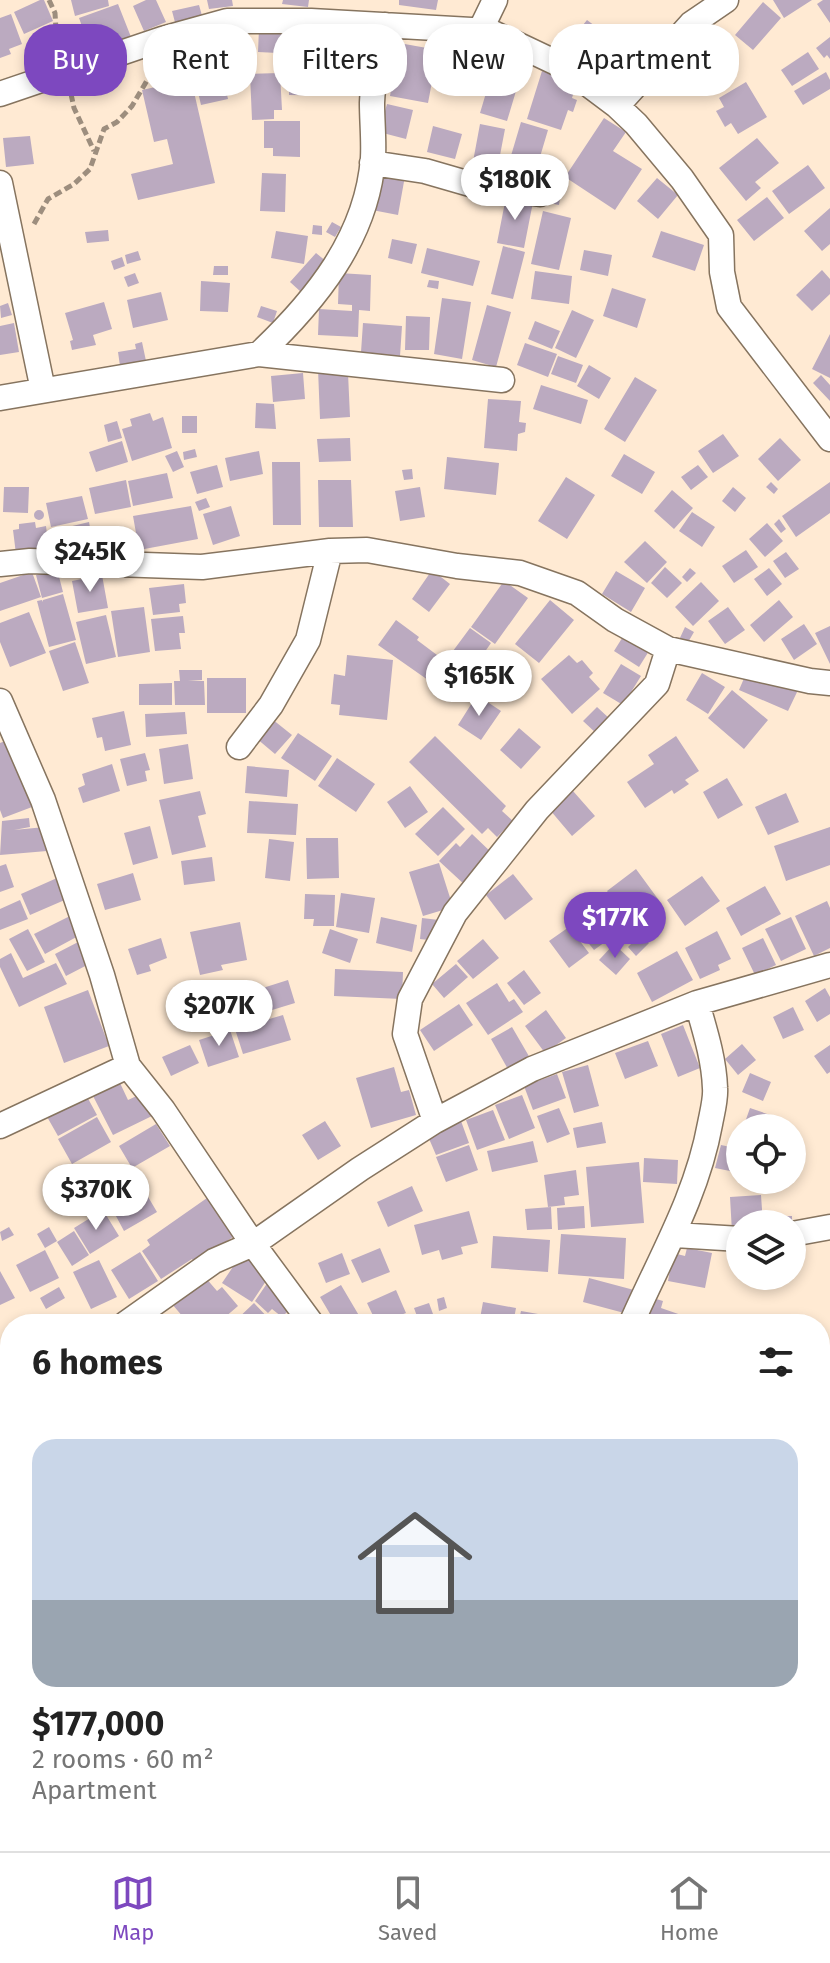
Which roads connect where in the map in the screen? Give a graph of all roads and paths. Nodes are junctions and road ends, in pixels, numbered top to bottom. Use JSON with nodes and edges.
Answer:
{"nodes":[{"id":1,"x":495,"y":0,"type":"edge"},
{"id":2,"x":726,"y":0,"type":"edge"},
{"id":3,"x":378,"y":16,"type":"edge"},
{"id":4,"x":216,"y":24,"type":"edge"},
{"id":5,"x":432,"y":24,"type":"edge"},
{"id":6,"x":483,"y":24,"type":"edge"},
{"id":7,"x":143,"y":46,"type":"edge"},
{"id":8,"x":533,"y":52,"type":"edge"},
{"id":9,"x":143,"y":88,"type":"edge"},
{"id":10,"x":0,"y":94,"type":"edge"},
{"id":11,"x":617,"y":106,"type":"junction"},
{"id":12,"x":372,"y":163,"type":"junction"},
{"id":13,"x":0,"y":183,"type":"edge"},
{"id":14,"x":540,"y":194,"type":"dead end"},
{"id":15,"x":10,"y":249,"type":"edge"},
{"id":16,"x":259,"y":354,"type":"junction"},
{"id":17,"x":502,"y":380,"type":"dead end"},
{"id":18,"x":43,"y":390,"type":"junction"},
{"id":19,"x":0,"y":398,"type":"edge"},
{"id":20,"x":830,"y":439,"type":"edge"},
{"id":21,"x":330,"y":551,"type":"junction"},
{"id":22,"x":0,"y":564,"type":"edge"},
{"id":23,"x":668,"y":649,"type":"junction"},
{"id":24,"x":830,"y":683,"type":"edge"},
{"id":25,"x":0,"y":701,"type":"edge"},
{"id":26,"x":6,"y":731,"type":"edge"},
{"id":27,"x":239,"y":747,"type":"dead end"},
{"id":28,"x":830,"y":965,"type":"edge"},
{"id":29,"x":697,"y":1003,"type":"junction"},
{"id":30,"x":128,"y":1066,"type":"junction"},
{"id":31,"x":435,"y":1121,"type":"junction"},
{"id":32,"x":0,"y":1126,"type":"edge"},
{"id":33,"x":830,"y":1227,"type":"edge"},
{"id":34,"x":806,"y":1231,"type":"edge"},
{"id":35,"x":675,"y":1235,"type":"junction"},
{"id":36,"x":726,"y":1238,"type":"edge"},
{"id":37,"x":253,"y":1244,"type":"junction"},
{"id":38,"x":139,"y":1314,"type":"edge"},
{"id":39,"x":305,"y":1314,"type":"edge"},
{"id":40,"x":635,"y":1314,"type":"edge"}],
"edges":[{"from":1,"to":6,"type":"street"},
{"from":2,"to":11,"type":"street"},
{"from":3,"to":4,"type":"street"},
{"from":3,"to":5,"type":"street"},
{"from":3,"to":12,"type":"street"},
{"from":7,"to":10,"type":"street"},
{"from":8,"to":11,"type":"street"},
{"from":9,"to":15,"type":"path"},
{"from":11,"to":20,"type":"street"},
{"from":12,"to":14,"type":"street"},
{"from":12,"to":16,"type":"street"},
{"from":13,"to":15,"type":"street"},
{"from":15,"to":18,"type":"street"},
{"from":16,"to":17,"type":"street"},
{"from":16,"to":18,"type":"street"},
{"from":18,"to":19,"type":"street"},
{"from":21,"to":22,"type":"street"},
{"from":21,"to":23,"type":"street"},
{"from":21,"to":27,"type":"street"},
{"from":23,"to":24,"type":"street"},
{"from":23,"to":31,"type":"street"},
{"from":25,"to":26,"type":"street"},
{"from":26,"to":30,"type":"street"},
{"from":28,"to":29,"type":"street"},
{"from":29,"to":31,"type":"street"},
{"from":29,"to":35,"type":"street"},
{"from":30,"to":32,"type":"street"},
{"from":30,"to":37,"type":"street"},
{"from":31,"to":37,"type":"street"},
{"from":33,"to":34,"type":"street"},
{"from":35,"to":36,"type":"street"},
{"from":35,"to":40,"type":"street"},
{"from":37,"to":38,"type":"street"},
{"from":37,"to":39,"type":"street"}]}
